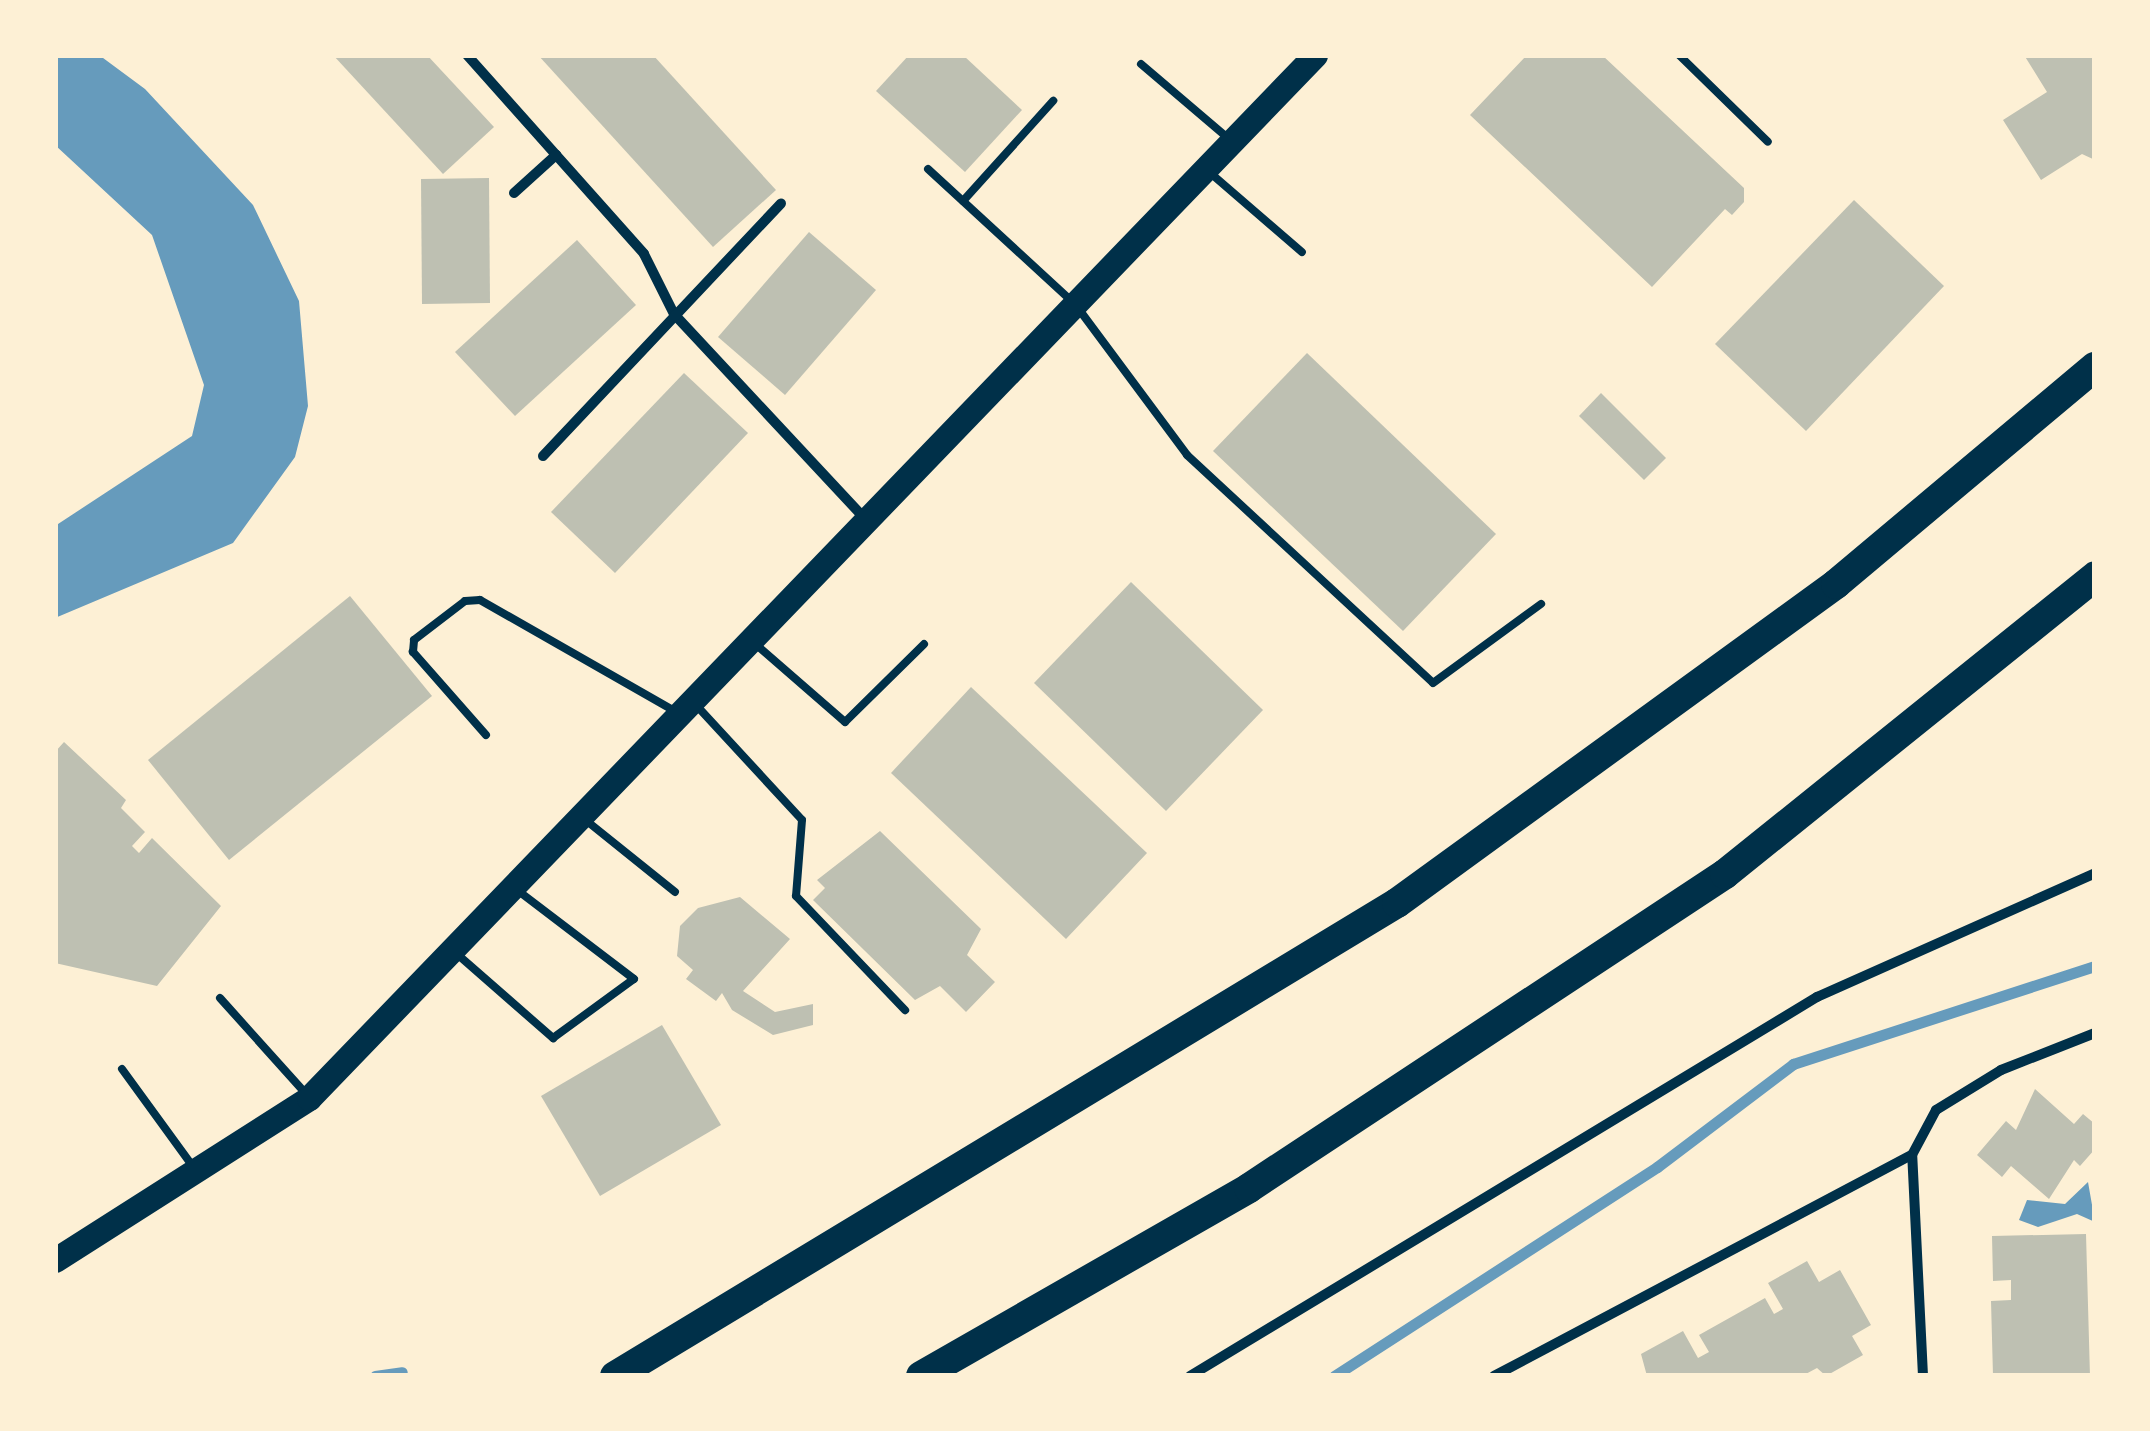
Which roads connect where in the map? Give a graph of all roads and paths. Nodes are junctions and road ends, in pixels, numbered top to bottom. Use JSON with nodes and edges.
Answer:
{"nodes":[{"id":1,"x":466,"y":55,"type":"edge"},
{"id":2,"x":1315,"y":55,"type":"edge"},
{"id":3,"x":1680,"y":55,"type":"edge"},
{"id":4,"x":1141,"y":64,"type":"dead end"},
{"id":5,"x":1053,"y":101,"type":"dead end"},
{"id":6,"x":1231,"y":141,"type":"junction"},
{"id":7,"x":1768,"y":142,"type":"dead end"},
{"id":8,"x":556,"y":155,"type":"junction"},
{"id":9,"x":1205,"y":168,"type":"junction"},
{"id":10,"x":928,"y":170,"type":"dead end"},
{"id":11,"x":514,"y":193,"type":"dead end"},
{"id":12,"x":963,"y":201,"type":"junction"},
{"id":13,"x":781,"y":203,"type":"dead end"},
{"id":14,"x":1302,"y":252,"type":"dead end"},
{"id":15,"x":1076,"y":304,"type":"junction"},
{"id":16,"x":674,"y":314,"type":"junction"},
{"id":17,"x":2095,"y":367,"type":"edge"},
{"id":18,"x":543,"y":456,"type":"dead end"},
{"id":19,"x":865,"y":519,"type":"junction"},
{"id":20,"x":2095,"y":576,"type":"edge"},
{"id":21,"x":1541,"y":604,"type":"dead end"},
{"id":22,"x":750,"y":638,"type":"junction"},
{"id":23,"x":924,"y":644,"type":"dead end"},
{"id":24,"x":688,"y":708,"type":"junction"},
{"id":25,"x":486,"y":735,"type":"dead end"},
{"id":26,"x":583,"y":818,"type":"junction"},
{"id":27,"x":2095,"y":873,"type":"edge"},
{"id":28,"x":516,"y":889,"type":"junction"},
{"id":29,"x":674,"y":892,"type":"dead end"},
{"id":30,"x":456,"y":953,"type":"junction"},
{"id":31,"x":220,"y":998,"type":"dead end"},
{"id":32,"x":905,"y":1010,"type":"dead end"},
{"id":33,"x":2095,"y":1033,"type":"edge"},
{"id":34,"x":122,"y":1070,"type":"dead end"},
{"id":35,"x":309,"y":1098,"type":"junction"},
{"id":36,"x":1912,"y":1156,"type":"junction"},
{"id":37,"x":197,"y":1172,"type":"junction"},
{"id":38,"x":55,"y":1260,"type":"edge"},
{"id":39,"x":615,"y":1376,"type":"edge"},
{"id":40,"x":921,"y":1376,"type":"edge"},
{"id":41,"x":1190,"y":1376,"type":"edge"},
{"id":42,"x":1494,"y":1376,"type":"edge"},
{"id":43,"x":1923,"y":1376,"type":"edge"}],
"edges":[{"from":1,"to":8,"type":"street"},
{"from":2,"to":6,"type":"main road"},
{"from":3,"to":7,"type":"lane"},
{"from":4,"to":6,"type":"lane"},
{"from":5,"to":12,"type":"lane"},
{"from":6,"to":9,"type":"main road"},
{"from":8,"to":11,"type":"street"},
{"from":8,"to":16,"type":"street"},
{"from":9,"to":14,"type":"lane"},
{"from":9,"to":15,"type":"main road"},
{"from":10,"to":12,"type":"lane"},
{"from":12,"to":15,"type":"lane"},
{"from":13,"to":16,"type":"street"},
{"from":15,"to":19,"type":"main road"},
{"from":15,"to":21,"type":"lane"},
{"from":16,"to":18,"type":"street"},
{"from":16,"to":19,"type":"street"},
{"from":17,"to":39,"type":"highway"},
{"from":19,"to":22,"type":"main road"},
{"from":20,"to":40,"type":"highway"},
{"from":22,"to":23,"type":"lane"},
{"from":22,"to":24,"type":"main road"},
{"from":24,"to":25,"type":"lane"},
{"from":24,"to":26,"type":"main road"},
{"from":24,"to":32,"type":"lane"},
{"from":26,"to":28,"type":"main road"},
{"from":26,"to":29,"type":"lane"},
{"from":27,"to":41,"type":"street"},
{"from":28,"to":30,"type":"main road"},
{"from":28,"to":30,"type":"lane"},
{"from":30,"to":35,"type":"main road"},
{"from":31,"to":35,"type":"lane"},
{"from":33,"to":36,"type":"street"},
{"from":34,"to":37,"type":"lane"},
{"from":35,"to":37,"type":"main road"},
{"from":36,"to":42,"type":"street"},
{"from":36,"to":43,"type":"street"},
{"from":37,"to":38,"type":"main road"}]}
